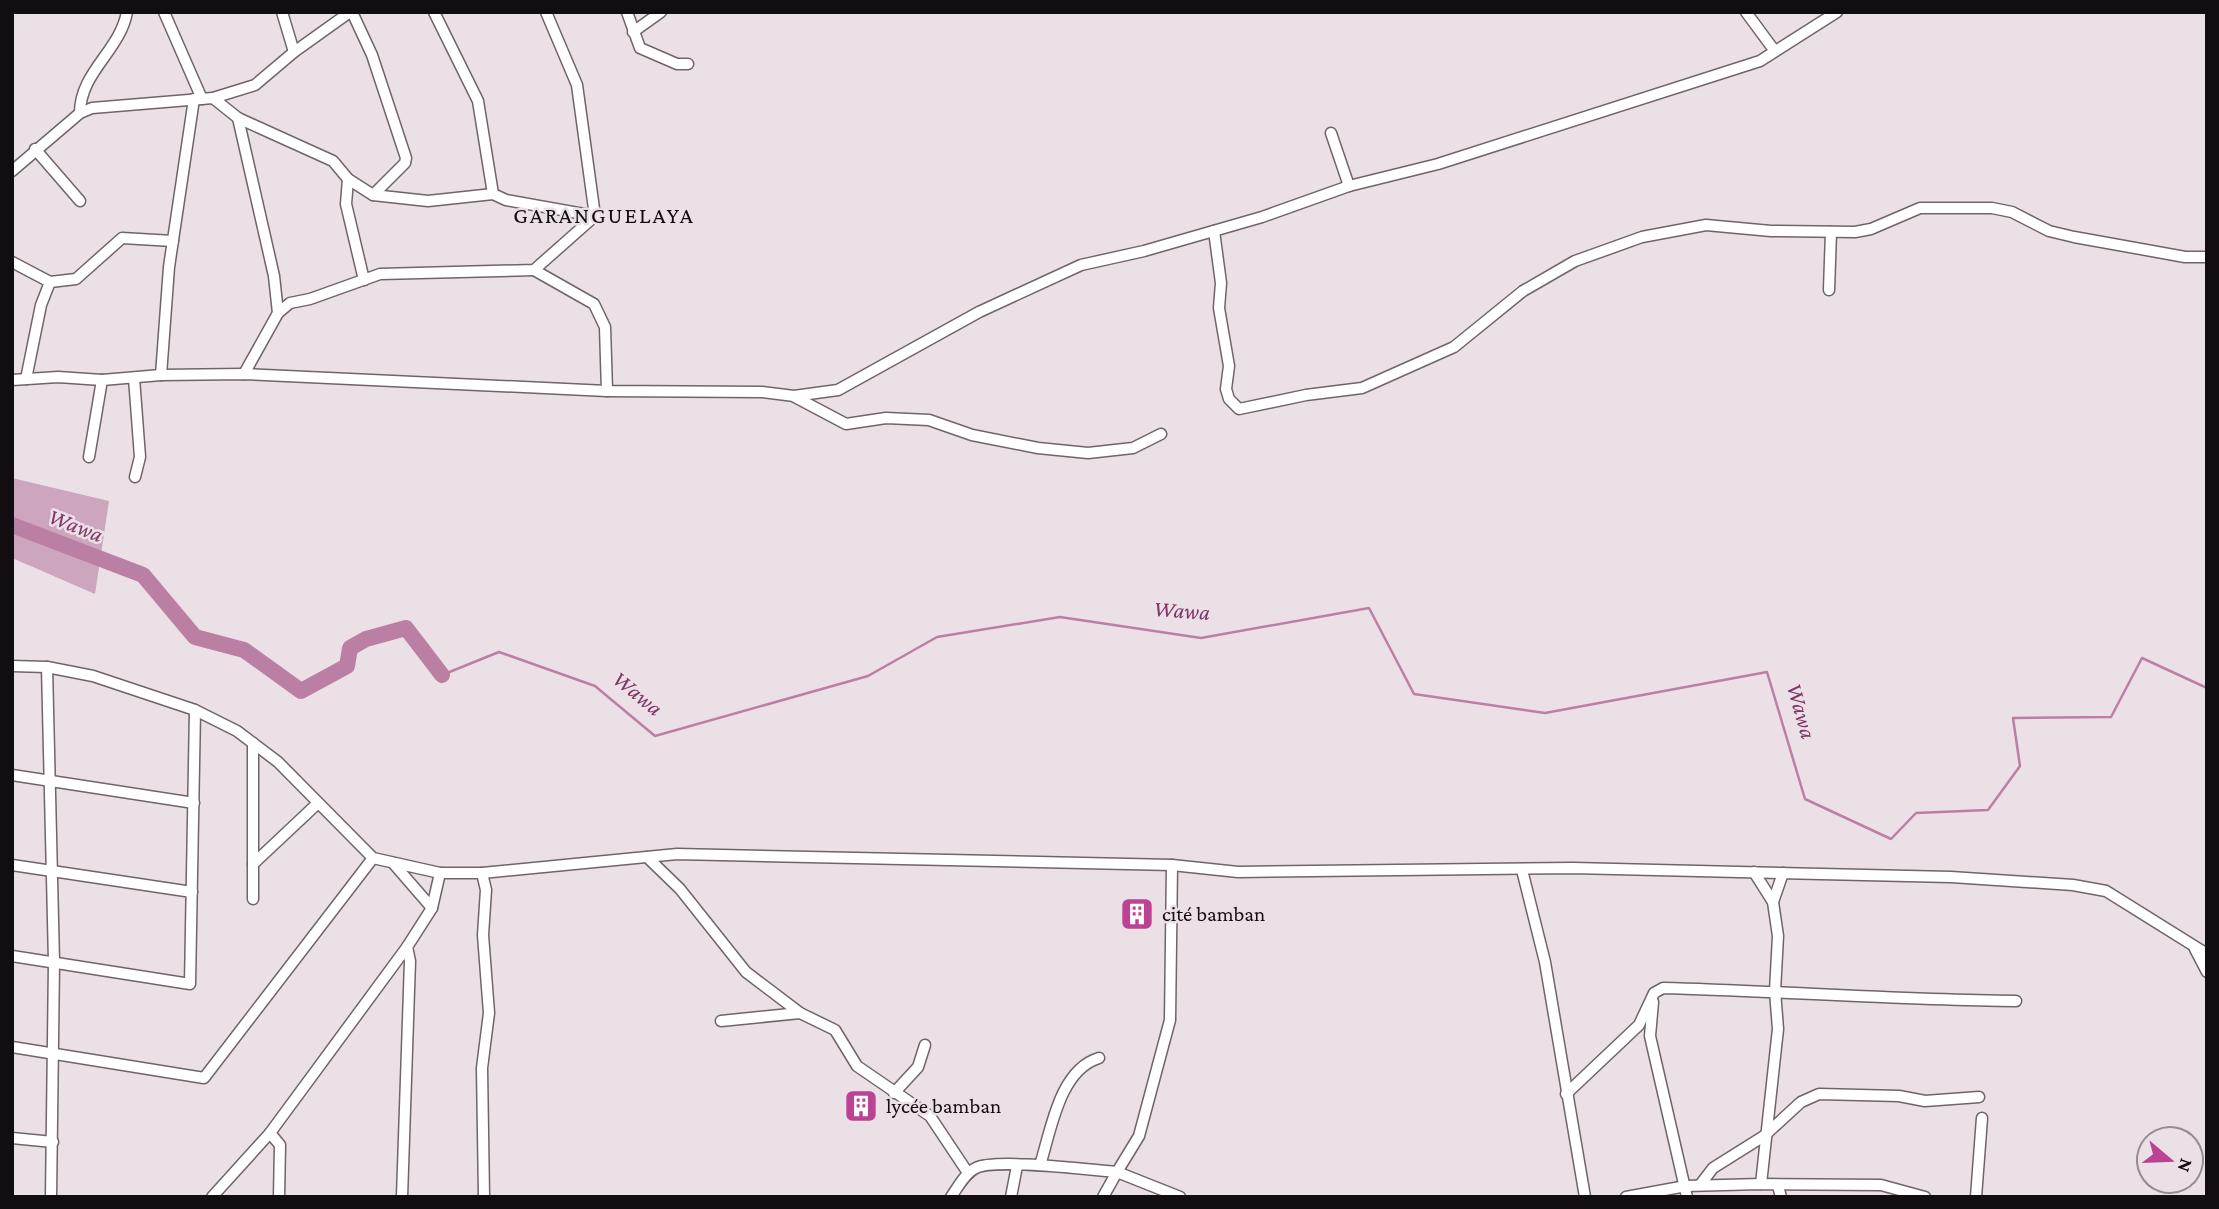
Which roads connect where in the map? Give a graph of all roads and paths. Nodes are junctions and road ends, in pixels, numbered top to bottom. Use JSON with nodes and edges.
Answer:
{"nodes":[{"id":1,"x":127,"y":12,"type":"edge"},
{"id":2,"x":164,"y":12,"type":"edge"},
{"id":3,"x":282,"y":12,"type":"edge"},
{"id":4,"x":351,"y":12,"type":"edge"},
{"id":5,"x":434,"y":12,"type":"edge"},
{"id":6,"x":546,"y":12,"type":"edge"},
{"id":7,"x":627,"y":12,"type":"edge"},
{"id":8,"x":661,"y":12,"type":"edge"},
{"id":9,"x":1746,"y":12,"type":"edge"},
{"id":10,"x":1837,"y":12,"type":"edge"},
{"id":11,"x":633,"y":32,"type":"junction"},
{"id":12,"x":1774,"y":50,"type":"junction"},
{"id":13,"x":294,"y":52,"type":"junction"},
{"id":14,"x":688,"y":64,"type":"dead end"},
{"id":15,"x":203,"y":99,"type":"junction"},
{"id":16,"x":80,"y":113,"type":"junction"},
{"id":17,"x":238,"y":118,"type":"junction"},
{"id":18,"x":1331,"y":133,"type":"dead end"},
{"id":19,"x":35,"y":149,"type":"junction"},
{"id":20,"x":12,"y":170,"type":"edge"},
{"id":21,"x":348,"y":179,"type":"junction"},
{"id":22,"x":1349,"y":186,"type":"junction"},
{"id":23,"x":493,"y":194,"type":"junction"},
{"id":24,"x":373,"y":195,"type":"junction"},
{"id":25,"x":80,"y":201,"type":"dead end"},
{"id":26,"x":594,"y":216,"type":"junction"},
{"id":27,"x":1214,"y":231,"type":"junction"},
{"id":28,"x":1831,"y":232,"type":"junction"},
{"id":29,"x":173,"y":240,"type":"junction"},
{"id":30,"x":2207,"y":257,"type":"edge"},
{"id":31,"x":12,"y":262,"type":"edge"},
{"id":32,"x":534,"y":270,"type":"junction"},
{"id":33,"x":364,"y":280,"type":"junction"},
{"id":34,"x":50,"y":282,"type":"junction"},
{"id":35,"x":1829,"y":290,"type":"dead end"},
{"id":36,"x":278,"y":313,"type":"junction"},
{"id":37,"x":244,"y":374,"type":"junction"},
{"id":38,"x":161,"y":375,"type":"junction"},
{"id":39,"x":134,"y":378,"type":"junction"},
{"id":40,"x":26,"y":379,"type":"junction"},
{"id":41,"x":12,"y":380,"type":"edge"},
{"id":42,"x":102,"y":380,"type":"junction"},
{"id":43,"x":607,"y":391,"type":"junction"},
{"id":44,"x":794,"y":396,"type":"junction"},
{"id":45,"x":1161,"y":434,"type":"dead end"},
{"id":46,"x":89,"y":457,"type":"dead end"},
{"id":47,"x":135,"y":477,"type":"dead end"},
{"id":48,"x":12,"y":666,"type":"edge"},
{"id":49,"x":47,"y":667,"type":"junction"},
{"id":50,"x":195,"y":710,"type":"junction"},
{"id":51,"x":253,"y":743,"type":"junction"},
{"id":52,"x":12,"y":775,"type":"edge"},
{"id":53,"x":50,"y":781,"type":"junction"},
{"id":54,"x":194,"y":803,"type":"junction"},
{"id":55,"x":318,"y":803,"type":"junction"},
{"id":56,"x":647,"y":857,"type":"junction"},
{"id":57,"x":373,"y":858,"type":"junction"},
{"id":58,"x":393,"y":863,"type":"junction"},
{"id":59,"x":253,"y":864,"type":"junction"},
{"id":60,"x":12,"y":865,"type":"edge"},
{"id":61,"x":1172,"y":865,"type":"junction"},
{"id":62,"x":1522,"y":870,"type":"junction"},
{"id":63,"x":52,"y":871,"type":"junction"},
{"id":64,"x":1754,"y":872,"type":"junction"},
{"id":65,"x":440,"y":873,"type":"junction"},
{"id":66,"x":482,"y":873,"type":"junction"},
{"id":67,"x":1783,"y":873,"type":"junction"},
{"id":68,"x":192,"y":892,"type":"junction"},
{"id":69,"x":253,"y":899,"type":"dead end"},
{"id":70,"x":1773,"y":902,"type":"junction"},
{"id":71,"x":432,"y":908,"type":"junction"},
{"id":72,"x":407,"y":947,"type":"junction"},
{"id":73,"x":2195,"y":949,"type":"junction"},
{"id":74,"x":2207,"y":954,"type":"edge"},
{"id":75,"x":12,"y":956,"type":"edge"},
{"id":76,"x":54,"y":962,"type":"junction"},
{"id":77,"x":2207,"y":972,"type":"edge"},
{"id":78,"x":1775,"y":991,"type":"junction"},
{"id":79,"x":1654,"y":993,"type":"junction"},
{"id":80,"x":2015,"y":1001,"type":"dead end"},
{"id":81,"x":800,"y":1013,"type":"junction"},
{"id":82,"x":721,"y":1021,"type":"dead end"},
{"id":83,"x":925,"y":1045,"type":"dead end"},
{"id":84,"x":12,"y":1047,"type":"edge"},
{"id":85,"x":54,"y":1054,"type":"junction"},
{"id":86,"x":1099,"y":1058,"type":"dead end"},
{"id":87,"x":894,"y":1093,"type":"junction"},
{"id":88,"x":1566,"y":1094,"type":"junction"},
{"id":89,"x":1979,"y":1097,"type":"dead end"},
{"id":90,"x":1982,"y":1118,"type":"dead end"},
{"id":91,"x":270,"y":1133,"type":"junction"},
{"id":92,"x":1765,"y":1136,"type":"junction"},
{"id":93,"x":12,"y":1138,"type":"edge"},
{"id":94,"x":53,"y":1142,"type":"junction"},
{"id":95,"x":1040,"y":1165,"type":"junction"},
{"id":96,"x":1017,"y":1166,"type":"junction"},
{"id":97,"x":968,"y":1172,"type":"junction"},
{"id":98,"x":1117,"y":1172,"type":"junction"},
{"id":99,"x":1761,"y":1184,"type":"junction"},
{"id":100,"x":1700,"y":1185,"type":"junction"},
{"id":101,"x":1778,"y":1186,"type":"junction"},
{"id":102,"x":1687,"y":1191,"type":"edge"},
{"id":103,"x":51,"y":1197,"type":"edge"},
{"id":104,"x":212,"y":1197,"type":"edge"},
{"id":105,"x":279,"y":1197,"type":"edge"},
{"id":106,"x":402,"y":1197,"type":"edge"},
{"id":107,"x":484,"y":1197,"type":"edge"},
{"id":108,"x":951,"y":1197,"type":"edge"},
{"id":109,"x":1011,"y":1197,"type":"edge"},
{"id":110,"x":1103,"y":1197,"type":"edge"},
{"id":111,"x":1180,"y":1197,"type":"edge"},
{"id":112,"x":1585,"y":1197,"type":"edge"},
{"id":113,"x":1626,"y":1197,"type":"edge"},
{"id":114,"x":1781,"y":1197,"type":"edge"},
{"id":115,"x":1925,"y":1197,"type":"edge"},
{"id":116,"x":1976,"y":1197,"type":"edge"}],
"edges":[{"from":1,"to":16,"type":"street"},
{"from":2,"to":15,"type":"street"},
{"from":3,"to":13,"type":"street"},
{"from":4,"to":13,"type":"street"},
{"from":4,"to":24,"type":"street"},
{"from":5,"to":23,"type":"street"},
{"from":6,"to":26,"type":"street"},
{"from":7,"to":11,"type":"street"},
{"from":8,"to":11,"type":"street"},
{"from":9,"to":12,"type":"street"},
{"from":10,"to":12,"type":"street"},
{"from":11,"to":14,"type":"street"},
{"from":12,"to":22,"type":"street"},
{"from":13,"to":15,"type":"street"},
{"from":15,"to":16,"type":"street"},
{"from":15,"to":17,"type":"street"},
{"from":15,"to":29,"type":"street"},
{"from":16,"to":19,"type":"street"},
{"from":17,"to":21,"type":"street"},
{"from":17,"to":36,"type":"street"},
{"from":18,"to":22,"type":"street"},
{"from":19,"to":20,"type":"street"},
{"from":19,"to":25,"type":"street"},
{"from":21,"to":24,"type":"street"},
{"from":21,"to":33,"type":"street"},
{"from":22,"to":27,"type":"street"},
{"from":23,"to":24,"type":"street"},
{"from":23,"to":26,"type":"street"},
{"from":26,"to":32,"type":"street"},
{"from":27,"to":28,"type":"street"},
{"from":27,"to":44,"type":"street"},
{"from":28,"to":30,"type":"street"},
{"from":28,"to":35,"type":"street"},
{"from":29,"to":34,"type":"street"},
{"from":29,"to":38,"type":"street"},
{"from":31,"to":34,"type":"street"},
{"from":32,"to":33,"type":"street"},
{"from":32,"to":43,"type":"street"},
{"from":33,"to":36,"type":"street"},
{"from":34,"to":40,"type":"street"},
{"from":36,"to":37,"type":"street"},
{"from":37,"to":38,"type":"street"},
{"from":37,"to":43,"type":"street"},
{"from":38,"to":39,"type":"street"},
{"from":39,"to":42,"type":"street"},
{"from":39,"to":47,"type":"street"},
{"from":40,"to":41,"type":"street"},
{"from":40,"to":42,"type":"street"},
{"from":42,"to":46,"type":"street"},
{"from":43,"to":44,"type":"street"},
{"from":44,"to":45,"type":"street"},
{"from":48,"to":49,"type":"street"},
{"from":49,"to":50,"type":"street"},
{"from":49,"to":53,"type":"street"},
{"from":50,"to":51,"type":"street"},
{"from":50,"to":54,"type":"street"},
{"from":51,"to":55,"type":"street"},
{"from":51,"to":59,"type":"street"},
{"from":52,"to":53,"type":"street"},
{"from":53,"to":54,"type":"street"},
{"from":53,"to":63,"type":"street"},
{"from":54,"to":68,"type":"street"},
{"from":55,"to":57,"type":"street"},
{"from":55,"to":59,"type":"street"},
{"from":56,"to":61,"type":"street"},
{"from":56,"to":66,"type":"street"},
{"from":56,"to":81,"type":"street"},
{"from":57,"to":58,"type":"street"},
{"from":57,"to":85,"type":"street"},
{"from":58,"to":65,"type":"street"},
{"from":58,"to":71,"type":"street"},
{"from":59,"to":69,"type":"street"},
{"from":60,"to":63,"type":"street"},
{"from":61,"to":62,"type":"street"},
{"from":61,"to":98,"type":"street"},
{"from":62,"to":64,"type":"street"},
{"from":62,"to":88,"type":"street"},
{"from":63,"to":68,"type":"street"},
{"from":63,"to":76,"type":"street"},
{"from":64,"to":67,"type":"street"},
{"from":64,"to":70,"type":"street"},
{"from":65,"to":66,"type":"street"},
{"from":65,"to":71,"type":"street"},
{"from":66,"to":107,"type":"street"},
{"from":67,"to":70,"type":"street"},
{"from":67,"to":73,"type":"street"},
{"from":68,"to":76,"type":"street"},
{"from":70,"to":78,"type":"street"},
{"from":71,"to":72,"type":"street"},
{"from":72,"to":91,"type":"street"},
{"from":72,"to":106,"type":"street"},
{"from":73,"to":74,"type":"street"},
{"from":73,"to":77,"type":"street"},
{"from":75,"to":76,"type":"street"},
{"from":76,"to":85,"type":"street"},
{"from":78,"to":79,"type":"street"},
{"from":78,"to":80,"type":"street"},
{"from":78,"to":92,"type":"street"},
{"from":79,"to":88,"type":"street"},
{"from":79,"to":102,"type":"street"},
{"from":81,"to":82,"type":"street"},
{"from":81,"to":87,"type":"street"},
{"from":83,"to":87,"type":"street"},
{"from":84,"to":85,"type":"street"},
{"from":85,"to":94,"type":"street"},
{"from":86,"to":95,"type":"street"},
{"from":87,"to":97,"type":"street"},
{"from":88,"to":112,"type":"street"},
{"from":89,"to":92,"type":"street"},
{"from":90,"to":116,"type":"street"},
{"from":91,"to":104,"type":"street"},
{"from":91,"to":105,"type":"street"},
{"from":92,"to":99,"type":"street"},
{"from":92,"to":100,"type":"street"},
{"from":93,"to":94,"type":"street"},
{"from":94,"to":103,"type":"street"},
{"from":95,"to":96,"type":"street"},
{"from":95,"to":98,"type":"street"},
{"from":96,"to":97,"type":"street"},
{"from":96,"to":109,"type":"street"},
{"from":97,"to":108,"type":"street"},
{"from":98,"to":110,"type":"street"},
{"from":98,"to":111,"type":"street"},
{"from":99,"to":100,"type":"street"},
{"from":99,"to":101,"type":"street"},
{"from":100,"to":102,"type":"street"},
{"from":101,"to":114,"type":"street"},
{"from":101,"to":115,"type":"street"},
{"from":102,"to":113,"type":"street"}]}
